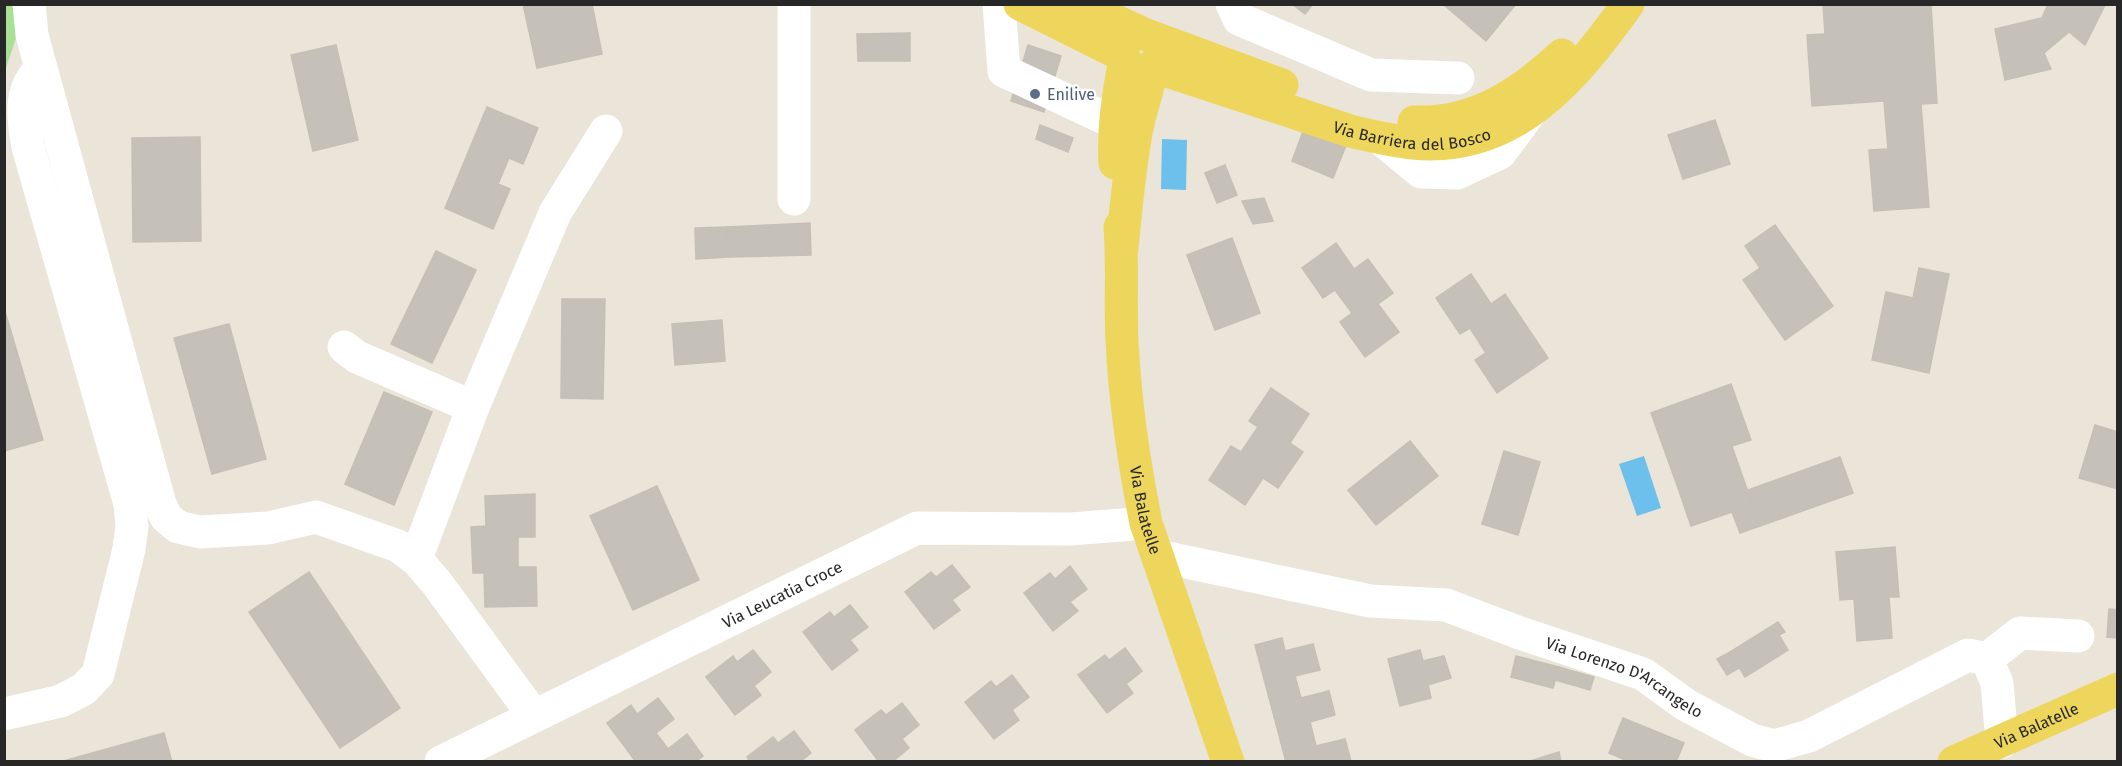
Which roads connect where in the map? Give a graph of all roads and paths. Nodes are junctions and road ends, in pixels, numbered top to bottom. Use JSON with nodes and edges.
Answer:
{"nodes":[{"id":1,"x":29,"y":4,"type":"edge"},
{"id":2,"x":794,"y":4,"type":"edge"},
{"id":3,"x":999,"y":4,"type":"edge"},
{"id":4,"x":1020,"y":4,"type":"edge"},
{"id":5,"x":1069,"y":4,"type":"edge"},
{"id":6,"x":1232,"y":4,"type":"edge"},
{"id":7,"x":1603,"y":4,"type":"edge"},
{"id":8,"x":1628,"y":4,"type":"edge"},
{"id":9,"x":1132,"y":50,"type":"junction"},
{"id":10,"x":41,"y":69,"type":"junction"},
{"id":11,"x":1192,"y":78,"type":"junction"},
{"id":12,"x":1458,"y":78,"type":"dead end"},
{"id":13,"x":1123,"y":119,"type":"junction"},
{"id":14,"x":606,"y":131,"type":"dead end"},
{"id":15,"x":794,"y":199,"type":"dead end"},
{"id":16,"x":344,"y":347,"type":"dead end"},
{"id":17,"x":473,"y":407,"type":"junction"},
{"id":18,"x":1146,"y":523,"type":"junction"},
{"id":19,"x":1158,"y":556,"type":"junction"},
{"id":20,"x":416,"y":558,"type":"junction"},
{"id":21,"x":2078,"y":636,"type":"dead end"},
{"id":22,"x":1987,"y":659,"type":"junction"},
{"id":23,"x":2118,"y":689,"type":"edge"},
{"id":24,"x":4,"y":714,"type":"edge"},
{"id":25,"x":534,"y":716,"type":"junction"},
{"id":26,"x":2002,"y":742,"type":"junction"},
{"id":27,"x":441,"y":762,"type":"edge"},
{"id":28,"x":1228,"y":762,"type":"edge"},
{"id":29,"x":1954,"y":762,"type":"edge"}],
"edges":[{"from":1,"to":10,"type":"street"},
{"from":2,"to":15,"type":"street"},
{"from":3,"to":13,"type":"street"},
{"from":4,"to":9,"type":"main road"},
{"from":5,"to":9,"type":"main road"},
{"from":6,"to":12,"type":"street"},
{"from":7,"to":9,"type":"main road","name":"Via Barriera del Bosco"},
{"from":8,"to":11,"type":"main road","name":"Via Barriera del Bosco"},
{"from":9,"to":11,"type":"main road","name":"Via Barriera del Bosco"},
{"from":9,"to":13,"type":"main road","name":"Via Balatelle"},
{"from":10,"to":20,"type":"street"},
{"from":10,"to":24,"type":"street"},
{"from":11,"to":13,"type":"main road"},
{"from":13,"to":18,"type":"main road","name":"Via Balatelle"},
{"from":14,"to":17,"type":"street"},
{"from":16,"to":17,"type":"street"},
{"from":17,"to":20,"type":"street"},
{"from":18,"to":19,"type":"main road","name":"Via Balatelle"},
{"from":18,"to":25,"type":"street","name":"Via Leucatia Croce"},
{"from":19,"to":22,"type":"street","name":"Via Lorenzo D'Arcangelo"},
{"from":19,"to":28,"type":"main road","name":"Via Balatelle"},
{"from":20,"to":25,"type":"street"},
{"from":21,"to":22,"type":"street"},
{"from":22,"to":26,"type":"street"},
{"from":23,"to":26,"type":"main road","name":"Via Balatelle"},
{"from":25,"to":27,"type":"street","name":"Via Leucatia Croce"},
{"from":26,"to":29,"type":"main road","name":"Via Balatelle"}]}
